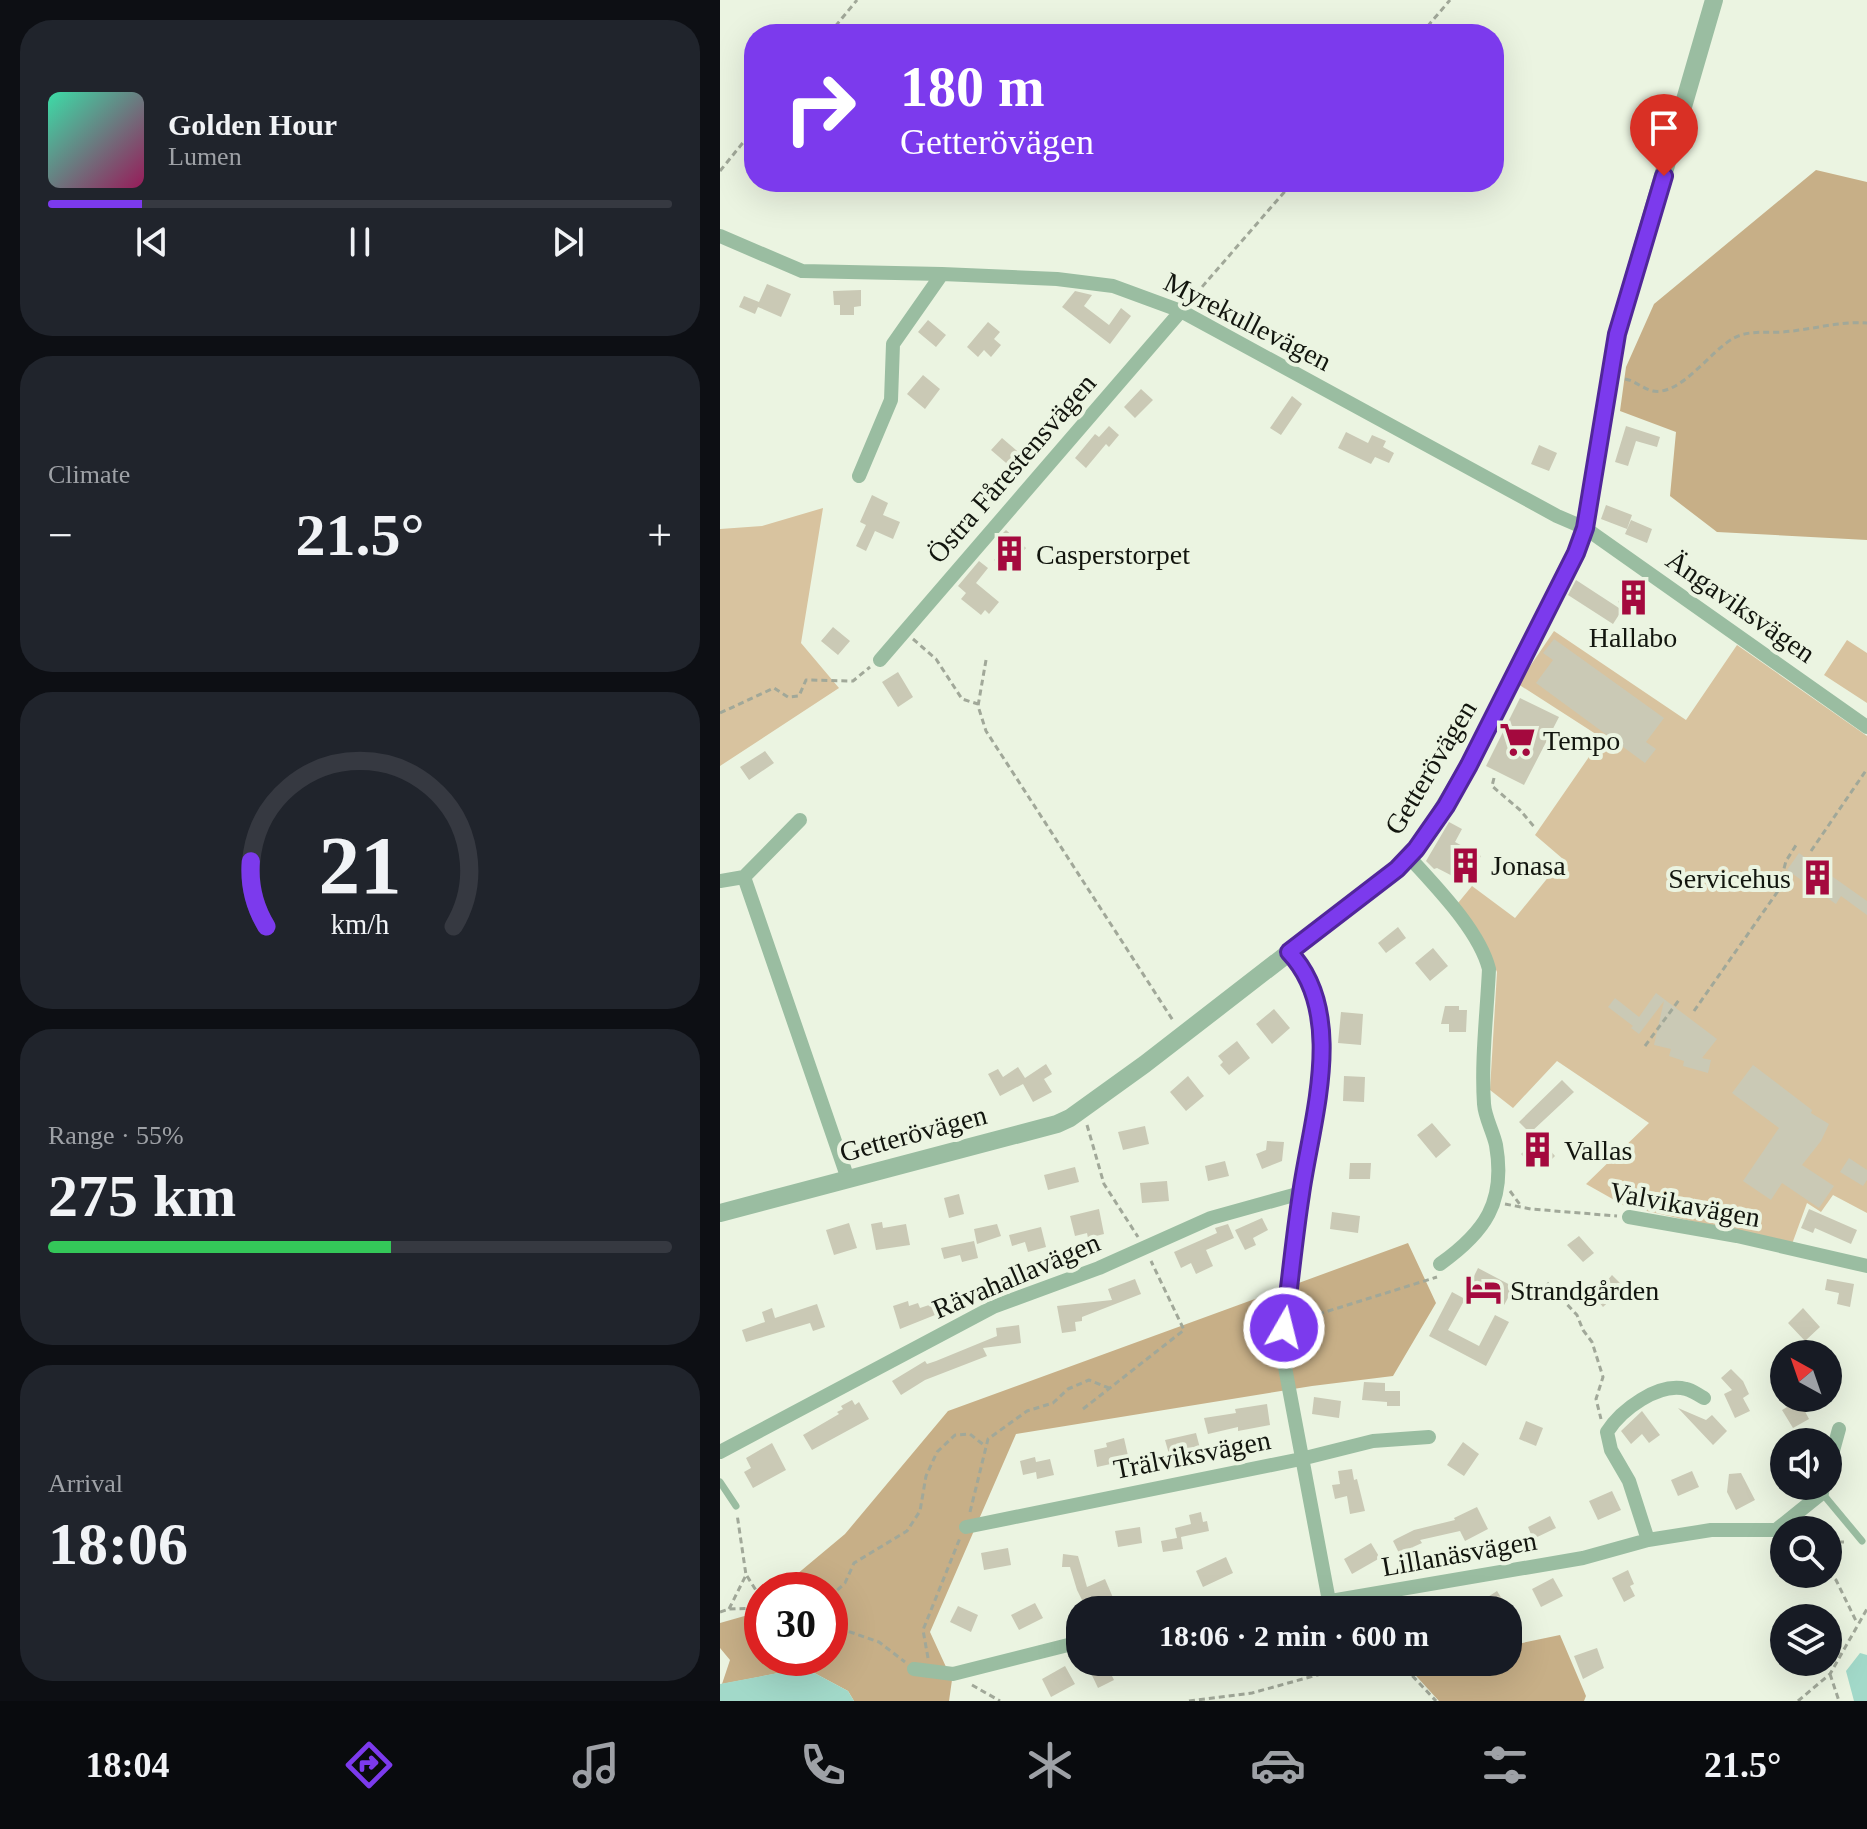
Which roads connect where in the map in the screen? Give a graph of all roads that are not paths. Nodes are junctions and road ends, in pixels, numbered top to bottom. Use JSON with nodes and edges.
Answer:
{"nodes":[{"id":1,"x":1714,"y":0,"type":"edge"},
{"id":2,"x":720,"y":236,"type":"edge"},
{"id":3,"x":942,"y":274,"type":"junction"},
{"id":4,"x":1181,"y":311,"type":"junction"},
{"id":5,"x":859,"y":476,"type":"dead end"},
{"id":6,"x":1585,"y":528,"type":"junction"},
{"id":7,"x":880,"y":660,"type":"road end"},
{"id":8,"x":1867,"y":727,"type":"edge"},
{"id":9,"x":800,"y":820,"type":"dead end"},
{"id":10,"x":1409,"y":857,"type":"junction"},
{"id":11,"x":744,"y":877,"type":"junction"},
{"id":12,"x":720,"y":881,"type":"edge"},
{"id":13,"x":1289,"y":952,"type":"junction"},
{"id":14,"x":848,"y":1179,"type":"junction"},
{"id":15,"x":1301,"y":1193,"type":"junction"},
{"id":16,"x":720,"y":1213,"type":"edge"},
{"id":17,"x":1629,"y":1217,"type":"road end"},
{"id":18,"x":1440,"y":1264,"type":"road end"},
{"id":19,"x":1867,"y":1266,"type":"edge"},
{"id":20,"x":1704,"y":1398,"type":"dead end"},
{"id":21,"x":1429,"y":1437,"type":"dead end"},
{"id":22,"x":720,"y":1452,"type":"edge"},
{"id":23,"x":1301,"y":1459,"type":"junction"},
{"id":24,"x":720,"y":1482,"type":"edge"},
{"id":25,"x":1810,"y":1500,"type":"edge"},
{"id":26,"x":1830,"y":1500,"type":"edge"},
{"id":27,"x":736,"y":1506,"type":"road end"},
{"id":28,"x":966,"y":1527,"type":"road end"},
{"id":29,"x":1648,"y":1540,"type":"junction"},
{"id":30,"x":1862,"y":1541,"type":"dead end"},
{"id":31,"x":1328,"y":1596,"type":"edge"},
{"id":32,"x":1359,"y":1596,"type":"edge"},
{"id":33,"x":1066,"y":1646,"type":"edge"},
{"id":34,"x":920,"y":1670,"type":"road end"}],
"edges":[{"from":1,"to":6,"type":"street","name":"Getterövägen"},
{"from":2,"to":3,"type":"street","name":"Myrekullevägen"},
{"from":3,"to":4,"type":"street","name":"Myrekullevägen"},
{"from":3,"to":5,"type":"street"},
{"from":4,"to":6,"type":"street","name":"Myrekullevägen"},
{"from":4,"to":7,"type":"street","name":"Östra Fårestensvägen"},
{"from":6,"to":8,"type":"street","name":"Ängaviksvägen"},
{"from":6,"to":10,"type":"street","name":"Getterövägen"},
{"from":9,"to":11,"type":"street"},
{"from":10,"to":13,"type":"street","name":"Getterövägen"},
{"from":10,"to":18,"type":"street"},
{"from":11,"to":12,"type":"street"},
{"from":11,"to":14,"type":"street"},
{"from":13,"to":14,"type":"street","name":"Getterövägen"},
{"from":13,"to":15,"type":"street"},
{"from":14,"to":16,"type":"street","name":"Getterövägen"},
{"from":15,"to":22,"type":"street","name":"Rävahallavägen"},
{"from":15,"to":23,"type":"street"},
{"from":17,"to":19,"type":"street","name":"Valvikavägen"},
{"from":20,"to":29,"type":"street"},
{"from":21,"to":23,"type":"street","name":"Trälviksvägen"},
{"from":23,"to":28,"type":"street","name":"Trälviksvägen"},
{"from":23,"to":31,"type":"street"},
{"from":24,"to":27,"type":"lane"},
{"from":25,"to":29,"type":"street","name":"Lillanäsvägen"},
{"from":26,"to":30,"type":"lane"},
{"from":29,"to":32,"type":"street","name":"Lillanäsvägen"},
{"from":33,"to":34,"type":"street"}]}
